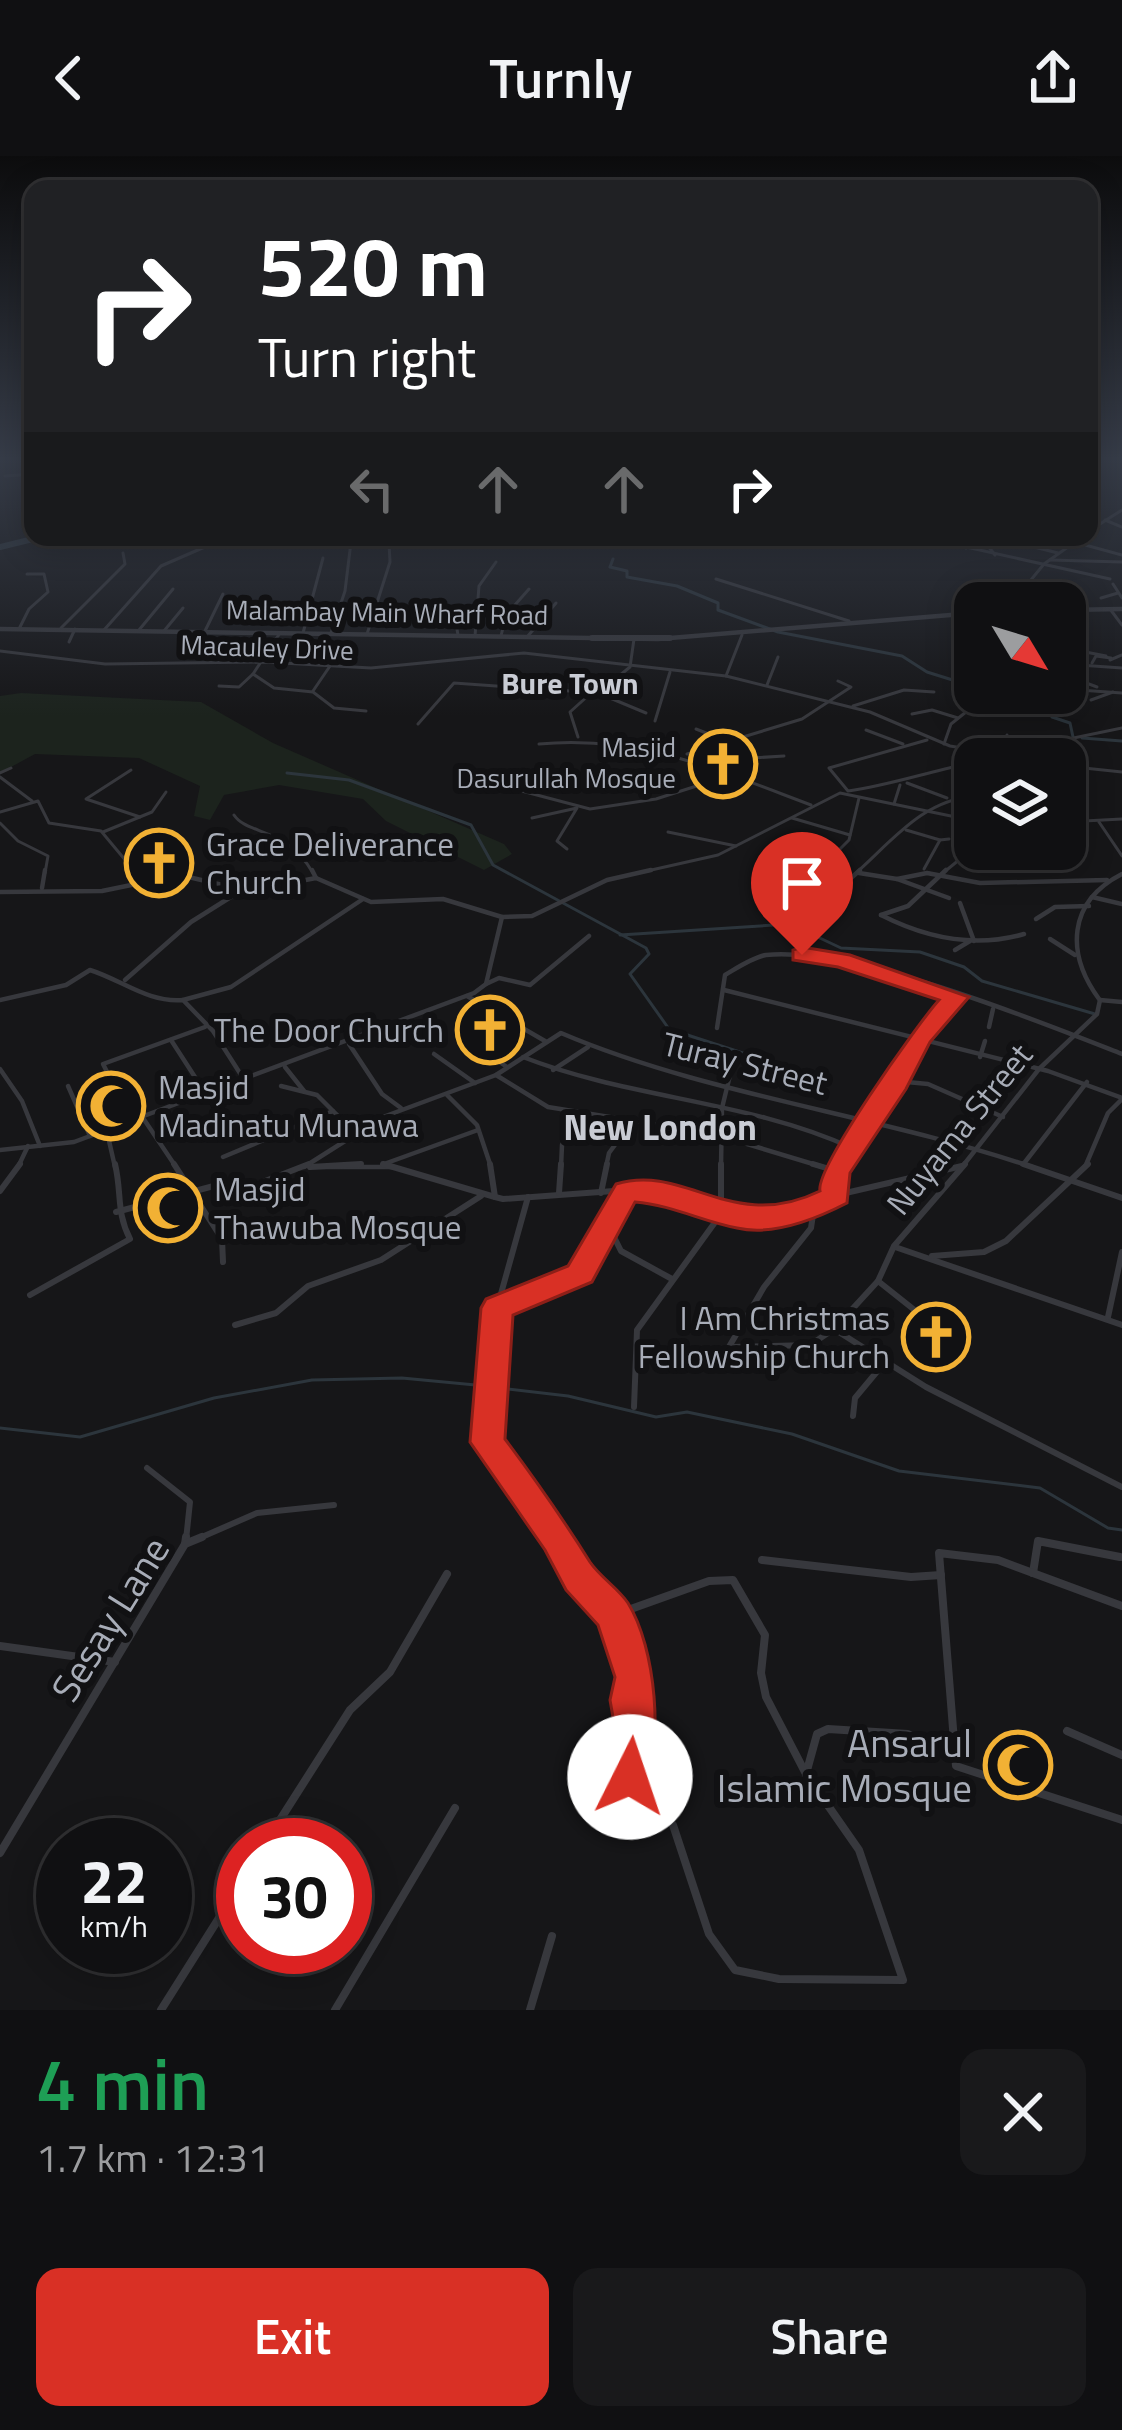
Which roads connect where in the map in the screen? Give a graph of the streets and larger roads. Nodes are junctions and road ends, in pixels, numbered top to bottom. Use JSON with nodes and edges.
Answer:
{"nodes":[{"id":1,"x":153,"y":546,"type":"edge"},
{"id":2,"x":207,"y":546,"type":"dead end"},
{"id":3,"x":351,"y":546,"type":"edge"},
{"id":4,"x":388,"y":546,"type":"edge"},
{"id":5,"x":952,"y":546,"type":"edge"},
{"id":6,"x":964,"y":546,"type":"edge"},
{"id":7,"x":988,"y":546,"type":"edge"},
{"id":8,"x":1028,"y":546,"type":"edge"},
{"id":9,"x":1070,"y":546,"type":"edge"},
{"id":10,"x":1084,"y":546,"type":"edge"},
{"id":11,"x":189,"y":548,"type":"junction"},
{"id":12,"x":970,"y":551,"type":"junction"},
{"id":13,"x":123,"y":553,"type":"dead end"},
{"id":14,"x":1058,"y":554,"type":"junction"},
{"id":15,"x":995,"y":555,"type":"junction"},
{"id":16,"x":323,"y":558,"type":"dead end"},
{"id":17,"x":1122,"y":559,"type":"edge"},
{"id":18,"x":1050,"y":560,"type":"junction"},
{"id":19,"x":496,"y":562,"type":"dead end"},
{"id":20,"x":1044,"y":564,"type":"junction"},
{"id":21,"x":27,"y":574,"type":"dead end"},
{"id":22,"x":716,"y":579,"type":"dead end"},
{"id":23,"x":1029,"y":582,"type":"edge"},
{"id":24,"x":173,"y":589,"type":"dead end"},
{"id":25,"x":529,"y":590,"type":"dead end"},
{"id":26,"x":223,"y":594,"type":"dead end"},
{"id":27,"x":1120,"y":595,"type":"edge"},
{"id":28,"x":1101,"y":598,"type":"dead end"},
{"id":29,"x":556,"y":603,"type":"dead end"},
{"id":30,"x":183,"y":608,"type":"dead end"},
{"id":31,"x":1110,"y":609,"type":"junction"},
{"id":32,"x":1122,"y":609,"type":"edge"},
{"id":33,"x":1086,"y":610,"type":"edge"},
{"id":34,"x":454,"y":612,"type":"dead end"},
{"id":35,"x":954,"y":614,"type":"edge"},
{"id":36,"x":849,"y":621,"type":"junction"},
{"id":37,"x":1122,"y":626,"type":"edge"},
{"id":38,"x":61,"y":628,"type":"junction"},
{"id":39,"x":0,"y":629,"type":"edge"},
{"id":40,"x":19,"y":629,"type":"junction"},
{"id":41,"x":74,"y":629,"type":"junction"},
{"id":42,"x":104,"y":630,"type":"junction"},
{"id":43,"x":139,"y":630,"type":"junction"},
{"id":44,"x":164,"y":631,"type":"junction"},
{"id":45,"x":205,"y":632,"type":"junction"},
{"id":46,"x":280,"y":633,"type":"junction"},
{"id":47,"x":303,"y":633,"type":"junction"},
{"id":48,"x":331,"y":633,"type":"junction"},
{"id":49,"x":368,"y":634,"type":"junction"},
{"id":50,"x":458,"y":635,"type":"junction"},
{"id":51,"x":742,"y":635,"type":"junction"},
{"id":52,"x":475,"y":636,"type":"junction"},
{"id":53,"x":501,"y":636,"type":"junction"},
{"id":54,"x":527,"y":637,"type":"junction"},
{"id":55,"x":537,"y":637,"type":"junction"},
{"id":56,"x":634,"y":639,"type":"junction"},
{"id":57,"x":68,"y":642,"type":"dead end"},
{"id":58,"x":0,"y":651,"type":"edge"},
{"id":59,"x":1086,"y":652,"type":"edge"},
{"id":60,"x":532,"y":655,"type":"junction"},
{"id":61,"x":1122,"y":656,"type":"edge"},
{"id":62,"x":778,"y":657,"type":"dead end"},
{"id":63,"x":1109,"y":657,"type":"junction"},
{"id":64,"x":264,"y":662,"type":"junction"},
{"id":65,"x":1086,"y":664,"type":"edge"},
{"id":66,"x":1093,"y":664,"type":"junction"},
{"id":67,"x":1107,"y":665,"type":"junction"},
{"id":68,"x":330,"y":666,"type":"junction"},
{"id":69,"x":630,"y":667,"type":"junction"},
{"id":70,"x":1122,"y":668,"type":"edge"},
{"id":71,"x":670,"y":672,"type":"junction"},
{"id":72,"x":253,"y":674,"type":"junction"},
{"id":73,"x":726,"y":676,"type":"junction"},
{"id":74,"x":838,"y":681,"type":"dead end"},
{"id":75,"x":1086,"y":684,"type":"edge"},
{"id":76,"x":767,"y":685,"type":"junction"},
{"id":77,"x":219,"y":686,"type":"dead end"},
{"id":78,"x":1086,"y":690,"type":"edge"},
{"id":79,"x":1102,"y":690,"type":"junction"},
{"id":80,"x":313,"y":692,"type":"junction"},
{"id":81,"x":934,"y":692,"type":"dead end"},
{"id":82,"x":598,"y":693,"type":"junction"},
{"id":83,"x":1113,"y":693,"type":"junction"},
{"id":84,"x":590,"y":694,"type":"junction"},
{"id":85,"x":1122,"y":695,"type":"edge"},
{"id":86,"x":1090,"y":700,"type":"dead end"},
{"id":87,"x":833,"y":701,"type":"junction"},
{"id":88,"x":852,"y":706,"type":"junction"},
{"id":89,"x":366,"y":711,"type":"dead end"},
{"id":90,"x":646,"y":712,"type":"dead end"},
{"id":91,"x":912,"y":714,"type":"dead end"},
{"id":92,"x":963,"y":714,"type":"edge"},
{"id":93,"x":958,"y":718,"type":"junction"},
{"id":94,"x":655,"y":721,"type":"dead end"},
{"id":95,"x":418,"y":724,"type":"dead end"},
{"id":96,"x":1122,"y":728,"type":"edge"},
{"id":97,"x":696,"y":729,"type":"dead end"},
{"id":98,"x":866,"y":730,"type":"dead end"},
{"id":99,"x":1070,"y":738,"type":"edge"},
{"id":100,"x":579,"y":739,"type":"junction"},
{"id":101,"x":927,"y":740,"type":"junction"},
{"id":102,"x":728,"y":741,"type":"junction"},
{"id":103,"x":539,"y":744,"type":"dead end"},
{"id":104,"x":902,"y":744,"type":"junction"},
{"id":105,"x":944,"y":744,"type":"junction"},
{"id":106,"x":954,"y":746,"type":"edge"},
{"id":107,"x":686,"y":754,"type":"junction"},
{"id":108,"x":784,"y":756,"type":"dead end"},
{"id":109,"x":954,"y":763,"type":"edge"},
{"id":110,"x":11,"y":768,"type":"dead end"},
{"id":111,"x":1086,"y":768,"type":"edge"},
{"id":112,"x":131,"y":770,"type":"dead end"},
{"id":113,"x":1122,"y":772,"type":"edge"},
{"id":114,"x":734,"y":774,"type":"junction"},
{"id":115,"x":0,"y":775,"type":"edge"},
{"id":116,"x":904,"y":784,"type":"junction"},
{"id":117,"x":514,"y":789,"type":"dead end"},
{"id":118,"x":166,"y":792,"type":"dead end"},
{"id":119,"x":846,"y":793,"type":"junction"},
{"id":120,"x":954,"y":794,"type":"edge"},
{"id":121,"x":950,"y":797,"type":"junction"},
{"id":122,"x":954,"y":797,"type":"edge"},
{"id":123,"x":859,"y":798,"type":"junction"},
{"id":124,"x":32,"y":801,"type":"junction"},
{"id":125,"x":894,"y":804,"type":"junction"},
{"id":126,"x":811,"y":805,"type":"junction"},
{"id":127,"x":577,"y":808,"type":"junction"},
{"id":128,"x":0,"y":812,"type":"edge"},
{"id":129,"x":923,"y":814,"type":"junction"},
{"id":130,"x":234,"y":815,"type":"dead end"},
{"id":131,"x":140,"y":817,"type":"junction"},
{"id":132,"x":790,"y":817,"type":"junction"},
{"id":133,"x":532,"y":818,"type":"dead end"},
{"id":134,"x":954,"y":818,"type":"edge"},
{"id":135,"x":1086,"y":821,"type":"edge"},
{"id":136,"x":1099,"y":822,"type":"junction"},
{"id":137,"x":1122,"y":822,"type":"edge"},
{"id":138,"x":0,"y":823,"type":"edge"},
{"id":139,"x":907,"y":830,"type":"junction"},
{"id":140,"x":103,"y":832,"type":"junction"},
{"id":141,"x":668,"y":832,"type":"dead end"},
{"id":142,"x":850,"y":835,"type":"junction"},
{"id":143,"x":950,"y":839,"type":"dead end"},
{"id":144,"x":940,"y":840,"type":"junction"},
{"id":145,"x":736,"y":846,"type":"junction"},
{"id":146,"x":567,"y":849,"type":"dead end"},
{"id":147,"x":838,"y":851,"type":"dead end"},
{"id":148,"x":1122,"y":856,"type":"edge"},
{"id":149,"x":954,"y":864,"type":"edge"},
{"id":150,"x":922,"y":871,"type":"junction"},
{"id":151,"x":944,"y":872,"type":"junction"},
{"id":152,"x":859,"y":873,"type":"junction"},
{"id":153,"x":1122,"y":874,"type":"edge"},
{"id":154,"x":316,"y":878,"type":"junction"},
{"id":155,"x":897,"y":879,"type":"junction"},
{"id":156,"x":1107,"y":880,"type":"junction"},
{"id":157,"x":146,"y":881,"type":"junction"},
{"id":158,"x":42,"y":888,"type":"junction"},
{"id":159,"x":242,"y":890,"type":"junction"},
{"id":160,"x":0,"y":891,"type":"edge"},
{"id":161,"x":931,"y":892,"type":"junction"},
{"id":162,"x":830,"y":897,"type":"dead end"},
{"id":163,"x":1092,"y":897,"type":"junction"},
{"id":164,"x":949,"y":898,"type":"dead end"},
{"id":165,"x":363,"y":899,"type":"junction"},
{"id":166,"x":960,"y":903,"type":"dead end"},
{"id":167,"x":1122,"y":904,"type":"edge"},
{"id":168,"x":1089,"y":906,"type":"junction"},
{"id":169,"x":502,"y":917,"type":"junction"},
{"id":170,"x":1036,"y":919,"type":"dead end"},
{"id":171,"x":1024,"y":934,"type":"dead end"},
{"id":172,"x":589,"y":936,"type":"dead end"},
{"id":173,"x":1050,"y":940,"type":"dead end"},
{"id":174,"x":972,"y":941,"type":"junction"},
{"id":175,"x":955,"y":950,"type":"dead end"},
{"id":176,"x":1075,"y":955,"type":"junction"},
{"id":177,"x":125,"y":980,"type":"junction"},
{"id":178,"x":486,"y":984,"type":"junction"},
{"id":179,"x":724,"y":990,"type":"junction"},
{"id":180,"x":467,"y":996,"type":"junction"},
{"id":181,"x":956,"y":997,"type":"junction"},
{"id":182,"x":0,"y":1000,"type":"edge"},
{"id":183,"x":183,"y":1000,"type":"junction"},
{"id":184,"x":1100,"y":1000,"type":"junction"},
{"id":185,"x":1122,"y":1003,"type":"edge"},
{"id":186,"x":993,"y":1009,"type":"junction"},
{"id":187,"x":205,"y":1027,"type":"junction"},
{"id":188,"x":989,"y":1027,"type":"dead end"},
{"id":189,"x":717,"y":1028,"type":"dead end"},
{"id":190,"x":1070,"y":1035,"type":"junction"},
{"id":191,"x":461,"y":1036,"type":"dead end"},
{"id":192,"x":918,"y":1038,"type":"junction"},
{"id":193,"x":171,"y":1040,"type":"junction"},
{"id":194,"x":545,"y":1041,"type":"junction"},
{"id":195,"x":985,"y":1041,"type":"dead end"},
{"id":196,"x":349,"y":1044,"type":"junction"},
{"id":197,"x":588,"y":1047,"type":"junction"},
{"id":198,"x":434,"y":1054,"type":"dead end"},
{"id":199,"x":1122,"y":1054,"type":"edge"},
{"id":200,"x":522,"y":1057,"type":"junction"},
{"id":201,"x":980,"y":1057,"type":"junction"},
{"id":202,"x":733,"y":1063,"type":"dead end"},
{"id":203,"x":284,"y":1066,"type":"junction"},
{"id":204,"x":507,"y":1067,"type":"junction"},
{"id":205,"x":0,"y":1069,"type":"edge"},
{"id":206,"x":1039,"y":1069,"type":"junction"},
{"id":207,"x":551,"y":1071,"type":"junction"},
{"id":208,"x":496,"y":1075,"type":"junction"},
{"id":209,"x":243,"y":1078,"type":"junction"},
{"id":210,"x":896,"y":1081,"type":"junction"},
{"id":211,"x":728,"y":1082,"type":"junction"},
{"id":212,"x":1087,"y":1082,"type":"junction"},
{"id":213,"x":475,"y":1083,"type":"junction"},
{"id":214,"x":68,"y":1086,"type":"dead end"},
{"id":215,"x":281,"y":1086,"type":"dead end"},
{"id":216,"x":204,"y":1091,"type":"junction"},
{"id":217,"x":304,"y":1091,"type":"junction"},
{"id":218,"x":447,"y":1095,"type":"junction"},
{"id":219,"x":1122,"y":1099,"type":"edge"},
{"id":220,"x":403,"y":1108,"type":"junction"},
{"id":221,"x":722,"y":1108,"type":"junction"},
{"id":222,"x":333,"y":1111,"type":"junction"},
{"id":223,"x":578,"y":1114,"type":"junction"},
{"id":224,"x":141,"y":1115,"type":"junction"},
{"id":225,"x":872,"y":1118,"type":"junction"},
{"id":226,"x":1005,"y":1118,"type":"junction"},
{"id":227,"x":131,"y":1119,"type":"junction"},
{"id":228,"x":634,"y":1120,"type":"junction"},
{"id":229,"x":106,"y":1130,"type":"junction"},
{"id":230,"x":478,"y":1130,"type":"junction"},
{"id":231,"x":358,"y":1135,"type":"junction"},
{"id":232,"x":90,"y":1136,"type":"junction"},
{"id":233,"x":721,"y":1137,"type":"junction"},
{"id":234,"x":28,"y":1146,"type":"junction"},
{"id":235,"x":40,"y":1146,"type":"junction"},
{"id":236,"x":976,"y":1147,"type":"junction"},
{"id":237,"x":852,"y":1148,"type":"junction"},
{"id":238,"x":0,"y":1150,"type":"edge"},
{"id":239,"x":224,"y":1157,"type":"dead end"},
{"id":240,"x":1025,"y":1162,"type":"junction"},
{"id":241,"x":384,"y":1164,"type":"junction"},
{"id":242,"x":962,"y":1166,"type":"junction"},
{"id":243,"x":304,"y":1167,"type":"junction"},
{"id":244,"x":836,"y":1171,"type":"junction"},
{"id":245,"x":1071,"y":1182,"type":"junction"},
{"id":246,"x":0,"y":1191,"type":"edge"},
{"id":247,"x":626,"y":1191,"type":"junction"},
{"id":248,"x":194,"y":1192,"type":"junction"},
{"id":249,"x":601,"y":1192,"type":"junction"},
{"id":250,"x":559,"y":1193,"type":"junction"},
{"id":251,"x":837,"y":1195,"type":"junction"},
{"id":252,"x":481,"y":1196,"type":"junction"},
{"id":253,"x":495,"y":1197,"type":"junction"},
{"id":254,"x":529,"y":1197,"type":"junction"},
{"id":255,"x":1122,"y":1198,"type":"edge"},
{"id":256,"x":814,"y":1208,"type":"junction"},
{"id":257,"x":116,"y":1212,"type":"junction"},
{"id":258,"x":721,"y":1214,"type":"junction"},
{"id":259,"x":612,"y":1233,"type":"dead end"},
{"id":260,"x":894,"y":1246,"type":"junction"},
{"id":261,"x":1122,"y":1252,"type":"edge"},
{"id":262,"x":932,"y":1256,"type":"junction"},
{"id":263,"x":223,"y":1262,"type":"dead end"},
{"id":264,"x":672,"y":1279,"type":"junction"},
{"id":265,"x":878,"y":1281,"type":"junction"},
{"id":266,"x":29,"y":1295,"type":"dead end"},
{"id":267,"x":497,"y":1308,"type":"junction"},
{"id":268,"x":1107,"y":1320,"type":"junction"},
{"id":269,"x":235,"y":1325,"type":"dead end"},
{"id":270,"x":1122,"y":1325,"type":"edge"},
{"id":271,"x":834,"y":1329,"type":"junction"},
{"id":272,"x":956,"y":1343,"type":"dead end"},
{"id":273,"x":732,"y":1347,"type":"junction"},
{"id":274,"x":886,"y":1361,"type":"junction"},
{"id":275,"x":716,"y":1369,"type":"dead end"},
{"id":276,"x":634,"y":1407,"type":"dead end"},
{"id":277,"x":853,"y":1416,"type":"dead end"},
{"id":278,"x":147,"y":1468,"type":"dead end"},
{"id":279,"x":1122,"y":1487,"type":"edge"},
{"id":280,"x":334,"y":1505,"type":"dead end"},
{"id":281,"x":185,"y":1544,"type":"junction"},
{"id":282,"x":1120,"y":1557,"type":"edge"},
{"id":283,"x":762,"y":1560,"type":"dead end"},
{"id":284,"x":1033,"y":1573,"type":"junction"},
{"id":285,"x":447,"y":1574,"type":"dead end"},
{"id":286,"x":941,"y":1575,"type":"junction"},
{"id":287,"x":1122,"y":1606,"type":"edge"},
{"id":288,"x":614,"y":1615,"type":"junction"},
{"id":289,"x":0,"y":1646,"type":"edge"},
{"id":290,"x":115,"y":1662,"type":"junction"},
{"id":291,"x":1067,"y":1731,"type":"dead end"},
{"id":292,"x":1122,"y":1755,"type":"edge"},
{"id":293,"x":955,"y":1757,"type":"junction"},
{"id":294,"x":806,"y":1774,"type":"junction"},
{"id":295,"x":455,"y":1808,"type":"dead end"},
{"id":296,"x":281,"y":1818,"type":"edge"},
{"id":297,"x":1122,"y":1820,"type":"edge"},
{"id":298,"x":0,"y":1853,"type":"edge"},
{"id":299,"x":216,"y":1923,"type":"edge"},
{"id":300,"x":552,"y":1936,"type":"dead end"},
{"id":301,"x":161,"y":2010,"type":"edge"},
{"id":302,"x":335,"y":2010,"type":"edge"},
{"id":303,"x":530,"y":2010,"type":"edge"}],
"edges":[{"from":1,"to":11,"type":"street"},
{"from":2,"to":11,"type":"street"},
{"from":3,"to":48,"type":"street"},
{"from":4,"to":49,"type":"street"},
{"from":5,"to":12,"type":"street"},
{"from":6,"to":12,"type":"street"},
{"from":7,"to":15,"type":"street"},
{"from":8,"to":14,"type":"street"},
{"from":9,"to":14,"type":"street"},
{"from":10,"to":17,"type":"street"},
{"from":11,"to":42,"type":"street"},
{"from":12,"to":15,"type":"street"},
{"from":13,"to":38,"type":"street"},
{"from":14,"to":18,"type":"street"},
{"from":15,"to":20,"type":"street"},
{"from":16,"to":47,"type":"street"},
{"from":17,"to":18,"type":"street"},
{"from":18,"to":20,"type":"street"},
{"from":19,"to":52,"type":"street"},
{"from":20,"to":23,"type":"street"},
{"from":20,"to":27,"type":"street"},
{"from":21,"to":40,"type":"street"},
{"from":22,"to":36,"type":"street"},
{"from":24,"to":43,"type":"street"},
{"from":25,"to":53,"type":"street"},
{"from":26,"to":45,"type":"street"},
{"from":27,"to":28,"type":"street"},
{"from":29,"to":54,"type":"street"},
{"from":30,"to":44,"type":"street"},
{"from":31,"to":32,"type":"street"},
{"from":31,"to":33,"type":"street"},
{"from":31,"to":37,"type":"street"},
{"from":34,"to":50,"type":"street"},
{"from":35,"to":36,"type":"street","name":"Malambay Main Wharf Road"},
{"from":36,"to":51,"type":"street","name":"Malambay Main Wharf Road"},
{"from":38,"to":40,"type":"street","name":"Malambay Main Wharf Road"},
{"from":38,"to":41,"type":"street","name":"Malambay Main Wharf Road"},
{"from":39,"to":40,"type":"street","name":"Malambay Main Wharf Road"},
{"from":41,"to":42,"type":"street","name":"Malambay Main Wharf Road"},
{"from":41,"to":57,"type":"street"},
{"from":42,"to":43,"type":"street","name":"Malambay Main Wharf Road"},
{"from":43,"to":44,"type":"street","name":"Malambay Main Wharf Road"},
{"from":44,"to":45,"type":"street","name":"Malambay Main Wharf Road"},
{"from":45,"to":46,"type":"street","name":"Malambay Main Wharf Road"},
{"from":46,"to":47,"type":"street","name":"Malambay Main Wharf Road"},
{"from":46,"to":64,"type":"street"},
{"from":47,"to":48,"type":"street","name":"Malambay Main Wharf Road"},
{"from":48,"to":49,"type":"street","name":"Malambay Main Wharf Road"},
{"from":49,"to":50,"type":"street","name":"Malambay Main Wharf Road"},
{"from":50,"to":52,"type":"street","name":"Malambay Main Wharf Road"},
{"from":51,"to":56,"type":"street","name":"Malambay Main Wharf Road"},
{"from":51,"to":73,"type":"street"},
{"from":52,"to":53,"type":"street","name":"Malambay Main Wharf Road"},
{"from":53,"to":54,"type":"street","name":"Malambay Main Wharf Road"},
{"from":54,"to":55,"type":"street","name":"Malambay Main Wharf Road"},
{"from":55,"to":56,"type":"street","name":"Malambay Main Wharf Road"},
{"from":55,"to":60,"type":"street"},
{"from":56,"to":69,"type":"street"},
{"from":58,"to":64,"type":"street","name":"Macauley Drive"},
{"from":59,"to":63,"type":"street"},
{"from":60,"to":68,"type":"street","name":"Macauley Drive"},
{"from":60,"to":69,"type":"street","name":"Macauley Drive"},
{"from":61,"to":63,"type":"street"},
{"from":62,"to":76,"type":"street"},
{"from":63,"to":66,"type":"street"},
{"from":63,"to":67,"type":"street"},
{"from":64,"to":68,"type":"street","name":"Macauley Drive"},
{"from":64,"to":72,"type":"street"},
{"from":65,"to":66,"type":"street"},
{"from":66,"to":67,"type":"street"},
{"from":67,"to":70,"type":"street"},
{"from":68,"to":80,"type":"street"},
{"from":69,"to":71,"type":"street","name":"Macauley Drive"},
{"from":69,"to":82,"type":"street"},
{"from":71,"to":73,"type":"street","name":"Macauley Drive"},
{"from":71,"to":94,"type":"street"},
{"from":72,"to":77,"type":"street"},
{"from":72,"to":80,"type":"street"},
{"from":73,"to":76,"type":"street","name":"Macauley Drive"},
{"from":74,"to":87,"type":"street"},
{"from":75,"to":79,"type":"street"},
{"from":76,"to":87,"type":"street","name":"Macauley Drive"},
{"from":78,"to":79,"type":"street"},
{"from":79,"to":83,"type":"street"},
{"from":80,"to":89,"type":"street"},
{"from":81,"to":88,"type":"street"},
{"from":82,"to":84,"type":"street"},
{"from":82,"to":90,"type":"street"},
{"from":83,"to":85,"type":"street"},
{"from":83,"to":86,"type":"street"},
{"from":84,"to":95,"type":"street"},
{"from":84,"to":100,"type":"street"},
{"from":87,"to":88,"type":"street","name":"Macauley Drive"},
{"from":87,"to":102,"type":"street"},
{"from":88,"to":101,"type":"street","name":"Macauley Drive"},
{"from":91,"to":93,"type":"street"},
{"from":92,"to":93,"type":"street"},
{"from":93,"to":105,"type":"street"},
{"from":96,"to":99,"type":"street"},
{"from":97,"to":102,"type":"street"},
{"from":98,"to":104,"type":"street"},
{"from":100,"to":103,"type":"street"},
{"from":100,"to":107,"type":"street"},
{"from":101,"to":104,"type":"street"},
{"from":101,"to":105,"type":"street","name":"Macauley Drive"},
{"from":102,"to":107,"type":"street"},
{"from":102,"to":108,"type":"street"},
{"from":104,"to":119,"type":"street"},
{"from":105,"to":106,"type":"street","name":"Macauley Drive"},
{"from":107,"to":114,"type":"street"},
{"from":109,"to":116,"type":"street"},
{"from":110,"to":115,"type":"street"},
{"from":111,"to":113,"type":"street"},
{"from":112,"to":131,"type":"street"},
{"from":114,"to":126,"type":"street"},
{"from":114,"to":127,"type":"street"},
{"from":115,"to":124,"type":"street"},
{"from":116,"to":119,"type":"street"},
{"from":116,"to":121,"type":"street"},
{"from":116,"to":125,"type":"street"},
{"from":117,"to":127,"type":"street"},
{"from":118,"to":131,"type":"street"},
{"from":119,"to":123,"type":"street"},
{"from":119,"to":126,"type":"street"},
{"from":120,"to":121,"type":"street"},
{"from":121,"to":122,"type":"street"},
{"from":121,"to":129,"type":"street"},
{"from":123,"to":125,"type":"street"},
{"from":123,"to":142,"type":"street"},
{"from":124,"to":128,"type":"street"},
{"from":124,"to":140,"type":"street"},
{"from":125,"to":129,"type":"street"},
{"from":126,"to":132,"type":"street"},
{"from":127,"to":133,"type":"street"},
{"from":127,"to":146,"type":"street"},
{"from":129,"to":134,"type":"street"},
{"from":129,"to":139,"type":"street"},
{"from":130,"to":154,"type":"street"},
{"from":131,"to":140,"type":"street"},
{"from":132,"to":142,"type":"street"},
{"from":132,"to":145,"type":"street"},
{"from":135,"to":136,"type":"street"},
{"from":136,"to":137,"type":"street"},
{"from":136,"to":148,"type":"street"},
{"from":138,"to":158,"type":"street"},
{"from":139,"to":144,"type":"street"},
{"from":139,"to":152,"type":"street"},
{"from":140,"to":157,"type":"street"},
{"from":141,"to":145,"type":"street"},
{"from":142,"to":147,"type":"street"},
{"from":143,"to":144,"type":"street"},
{"from":144,"to":150,"type":"street"},
{"from":145,"to":169,"type":"street"},
{"from":149,"to":151,"type":"street"},
{"from":150,"to":151,"type":"street"},
{"from":150,"to":155,"type":"street"},
{"from":151,"to":156,"type":"street"},
{"from":151,"to":161,"type":"street"},
{"from":152,"to":155,"type":"street"},
{"from":152,"to":162,"type":"street"},
{"from":153,"to":156,"type":"street"},
{"from":154,"to":159,"type":"street"},
{"from":154,"to":165,"type":"street"},
{"from":155,"to":161,"type":"street"},
{"from":156,"to":163,"type":"street"},
{"from":157,"to":158,"type":"street"},
{"from":157,"to":159,"type":"street"},
{"from":158,"to":160,"type":"street"},
{"from":159,"to":177,"type":"street"},
{"from":161,"to":164,"type":"street"},
{"from":161,"to":174,"type":"street"},
{"from":163,"to":167,"type":"street"},
{"from":163,"to":168,"type":"street"},
{"from":165,"to":169,"type":"street"},
{"from":165,"to":183,"type":"street"},
{"from":166,"to":174,"type":"street"},
{"from":168,"to":170,"type":"street"},
{"from":168,"to":176,"type":"street"},
{"from":169,"to":178,"type":"street"},
{"from":171,"to":174,"type":"street"},
{"from":172,"to":178,"type":"street"},
{"from":173,"to":176,"type":"street"},
{"from":174,"to":175,"type":"street"},
{"from":176,"to":184,"type":"street"},
{"from":177,"to":182,"type":"street"},
{"from":177,"to":183,"type":"street"},
{"from":178,"to":180,"type":"street"},
{"from":179,"to":181,"type":"street"},
{"from":179,"to":189,"type":"street"},
{"from":179,"to":192,"type":"street"},
{"from":180,"to":194,"type":"street"},
{"from":180,"to":196,"type":"street"},
{"from":181,"to":186,"type":"street"},
{"from":181,"to":192,"type":"street"},
{"from":183,"to":187,"type":"street"},
{"from":184,"to":185,"type":"street"},
{"from":184,"to":190,"type":"street","name":"Nuyama Street"},
{"from":186,"to":188,"type":"street"},
{"from":186,"to":190,"type":"street"},
{"from":187,"to":193,"type":"street"},
{"from":187,"to":209,"type":"street"},
{"from":190,"to":199,"type":"street"},
{"from":190,"to":206,"type":"street","name":"Nuyama Street"},
{"from":191,"to":204,"type":"street"},
{"from":192,"to":201,"type":"street"},
{"from":192,"to":210,"type":"street"},
{"from":193,"to":216,"type":"street"},
{"from":193,"to":227,"type":"street"},
{"from":194,"to":197,"type":"street","name":"Turay Street"},
{"from":194,"to":200,"type":"street"},
{"from":195,"to":201,"type":"street"},
{"from":196,"to":203,"type":"street"},
{"from":196,"to":220,"type":"street"},
{"from":197,"to":207,"type":"street"},
{"from":197,"to":211,"type":"street","name":"Turay Street"},
{"from":198,"to":213,"type":"street"},
{"from":200,"to":204,"type":"street"},
{"from":200,"to":207,"type":"street"},
{"from":201,"to":206,"type":"street"},
{"from":202,"to":211,"type":"street"},
{"from":203,"to":209,"type":"street"},
{"from":203,"to":217,"type":"street"},
{"from":204,"to":208,"type":"street"},
{"from":205,"to":235,"type":"street"},
{"from":206,"to":212,"type":"street"},
{"from":206,"to":226,"type":"street","name":"Nuyama Street"},
{"from":207,"to":221,"type":"street"},
{"from":208,"to":213,"type":"street"},
{"from":208,"to":223,"type":"street"},
{"from":209,"to":216,"type":"street"},
{"from":210,"to":225,"type":"street"},
{"from":210,"to":226,"type":"street"},
{"from":211,"to":221,"type":"street"},
{"from":211,"to":225,"type":"street","name":"Turay Street"},
{"from":212,"to":219,"type":"street"},
{"from":212,"to":240,"type":"street"},
{"from":213,"to":218,"type":"street"},
{"from":214,"to":232,"type":"street"},
{"from":215,"to":217,"type":"street"},
{"from":216,"to":224,"type":"street"},
{"from":217,"to":222,"type":"street"},
{"from":218,"to":220,"type":"street"},
{"from":218,"to":230,"type":"street"},
{"from":219,"to":245,"type":"street"},
{"from":220,"to":231,"type":"street"},
{"from":221,"to":233,"type":"street"},
{"from":221,"to":237,"type":"street"},
{"from":222,"to":231,"type":"street"},
{"from":222,"to":239,"type":"street"},
{"from":223,"to":228,"type":"street"},
{"from":223,"to":250,"type":"street"},
{"from":224,"to":227,"type":"street"},
{"from":224,"to":248,"type":"street"},
{"from":225,"to":236,"type":"street","name":"Turay Street"},
{"from":225,"to":237,"type":"street"},
{"from":226,"to":236,"type":"street","name":"Nuyama Street"},
{"from":227,"to":229,"type":"street"},
{"from":228,"to":233,"type":"street"},
{"from":228,"to":249,"type":"street"},
{"from":229,"to":232,"type":"street"},
{"from":229,"to":257,"type":"street"},
{"from":230,"to":241,"type":"street"},
{"from":230,"to":253,"type":"street"},
{"from":231,"to":243,"type":"street"},
{"from":232,"to":235,"type":"street"},
{"from":233,"to":244,"type":"street"},
{"from":233,"to":258,"type":"street"},
{"from":234,"to":235,"type":"street"},
{"from":234,"to":238,"type":"street"},
{"from":234,"to":246,"type":"street"},
{"from":236,"to":240,"type":"street","name":"Turay Street"},
{"from":236,"to":242,"type":"street","name":"Nuyama Street"},
{"from":237,"to":244,"type":"street"},
{"from":240,"to":245,"type":"street","name":"Turay Street"},
{"from":241,"to":243,"type":"street"},
{"from":241,"to":252,"type":"street"},
{"from":242,"to":251,"type":"street"},
{"from":242,"to":260,"type":"street","name":"Nuyama Street"},
{"from":243,"to":248,"type":"street"},
{"from":244,"to":251,"type":"street"},
{"from":245,"to":255,"type":"street","name":"Turay Street"},
{"from":245,"to":262,"type":"street"},
{"from":247,"to":249,"type":"street"},
{"from":247,"to":258,"type":"street"},
{"from":247,"to":267,"type":"street"},
{"from":248,"to":257,"type":"street"},
{"from":248,"to":263,"type":"street"},
{"from":249,"to":250,"type":"street"},
{"from":250,"to":254,"type":"street"},
{"from":251,"to":256,"type":"street"},
{"from":252,"to":253,"type":"street"},
{"from":252,"to":269,"type":"street"},
{"from":253,"to":254,"type":"street"},
{"from":254,"to":267,"type":"street"},
{"from":256,"to":258,"type":"street"},
{"from":256,"to":273,"type":"street"},
{"from":257,"to":266,"type":"street"},
{"from":258,"to":264,"type":"street"},
{"from":259,"to":264,"type":"street"},
{"from":260,"to":262,"type":"street"},
{"from":260,"to":265,"type":"street","name":"Nuyama Street"},
{"from":261,"to":268,"type":"street"},
{"from":262,"to":268,"type":"street"},
{"from":264,"to":276,"type":"street"},
{"from":265,"to":271,"type":"street","name":"Nuyama Street"},
{"from":265,"to":272,"type":"street"},
{"from":267,"to":288,"type":"street"},
{"from":268,"to":270,"type":"street"},
{"from":271,"to":273,"type":"street","name":"Nuyama Street"},
{"from":271,"to":274,"type":"street"},
{"from":273,"to":275,"type":"street"},
{"from":274,"to":277,"type":"street"},
{"from":274,"to":279,"type":"street"},
{"from":278,"to":281,"type":"street"},
{"from":280,"to":281,"type":"street","name":"Sesay Lane"},
{"from":281,"to":290,"type":"street","name":"Sesay Lane"},
{"from":282,"to":284,"type":"street"},
{"from":283,"to":286,"type":"street"},
{"from":284,"to":286,"type":"street"},
{"from":284,"to":287,"type":"street"},
{"from":285,"to":296,"type":"street"},
{"from":286,"to":293,"type":"street"},
{"from":288,"to":294,"type":"street"},
{"from":288,"to":294,"type":"street"},
{"from":289,"to":290,"type":"street"},
{"from":290,"to":298,"type":"street","name":"Sesay Lane"},
{"from":291,"to":292,"type":"street"},
{"from":293,"to":294,"type":"street"},
{"from":293,"to":297,"type":"street"},
{"from":295,"to":302,"type":"street"},
{"from":299,"to":301,"type":"street"},
{"from":300,"to":303,"type":"street"}]}
